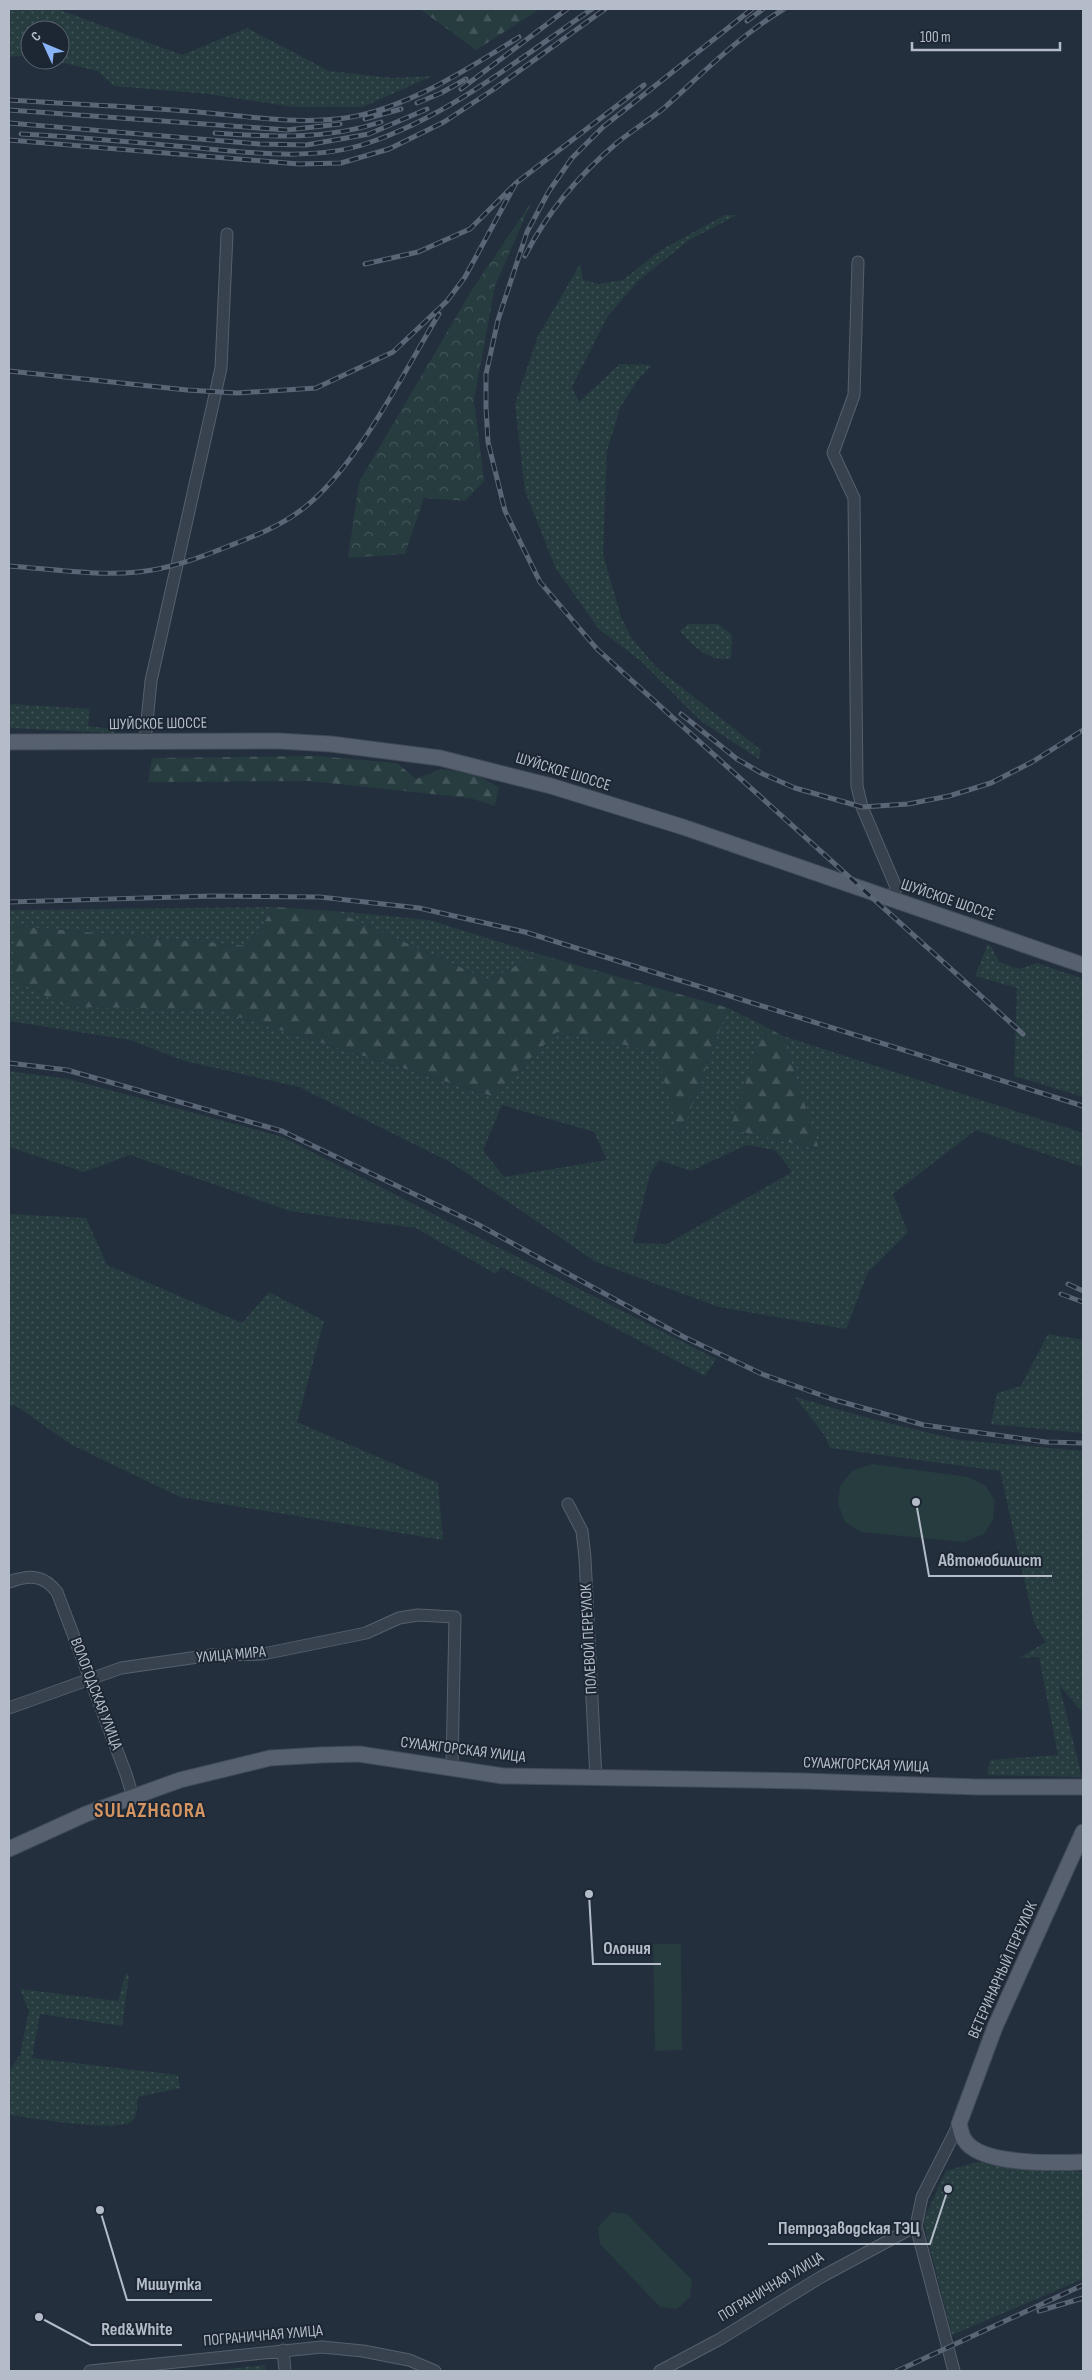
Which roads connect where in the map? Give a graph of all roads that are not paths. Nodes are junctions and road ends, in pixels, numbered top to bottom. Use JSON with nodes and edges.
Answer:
{"nodes":[{"id":1,"x":227,"y":234,"type":"dead end"},
{"id":2,"x":858,"y":262,"type":"dead end"},
{"id":3,"x":145,"y":741,"type":"junction"},
{"id":4,"x":9,"y":742,"type":"edge"},
{"id":5,"x":893,"y":899,"type":"junction"},
{"id":6,"x":1083,"y":965,"type":"edge"},
{"id":7,"x":568,"y":1504,"type":"dead end"},
{"id":8,"x":9,"y":1582,"type":"edge"},
{"id":9,"x":90,"y":1681,"type":"junction"},
{"id":10,"x":9,"y":1708,"type":"edge"},
{"id":11,"x":452,"y":1767,"type":"junction"},
{"id":12,"x":596,"y":1779,"type":"junction"},
{"id":13,"x":1083,"y":1786,"type":"edge"},
{"id":14,"x":133,"y":1797,"type":"junction"},
{"id":15,"x":1083,"y":1832,"type":"edge"},
{"id":16,"x":9,"y":1849,"type":"edge"},
{"id":17,"x":959,"y":2124,"type":"junction"},
{"id":18,"x":1083,"y":2162,"type":"edge"},
{"id":19,"x":916,"y":2226,"type":"junction"},
{"id":20,"x":283,"y":2350,"type":"junction"},
{"id":21,"x":90,"y":2371,"type":"edge"},
{"id":22,"x":285,"y":2371,"type":"edge"},
{"id":23,"x":436,"y":2371,"type":"edge"},
{"id":24,"x":660,"y":2371,"type":"edge"},
{"id":25,"x":954,"y":2371,"type":"edge"}],
"edges":[{"from":1,"to":3,"type":"street"},
{"from":2,"to":5,"type":"street"},
{"from":3,"to":4,"type":"main road","name":"ШУЙСКОЕ ШОССЕ"},
{"from":3,"to":5,"type":"main road","name":"ШУЙСКОЕ ШОССЕ"},
{"from":5,"to":6,"type":"main road","name":"ШУЙСКОЕ ШОССЕ"},
{"from":7,"to":12,"type":"street","name":"ПОЛЕВОЙ ПЕРЕУЛОК"},
{"from":8,"to":9,"type":"street","name":"ВОЛОГОДСКАЯ УЛИЦА"},
{"from":9,"to":10,"type":"street","name":"УЛИЦА МИРА"},
{"from":9,"to":11,"type":"street","name":"УЛИЦА МИРА"},
{"from":9,"to":14,"type":"street","name":"ВОЛОГОДСКАЯ УЛИЦА"},
{"from":11,"to":12,"type":"main road","name":"СУЛАЖГОРСКАЯ УЛИЦА"},
{"from":11,"to":14,"type":"main road","name":"СУЛАЖГОРСКАЯ УЛИЦА"},
{"from":12,"to":13,"type":"main road","name":"СУЛАЖГОРСКАЯ УЛИЦА"},
{"from":14,"to":16,"type":"main road","name":"СУЛАЖГОРСКАЯ УЛИЦА"},
{"from":15,"to":17,"type":"main road","name":"ВЕТЕРИНАРНЫЙ ПЕРЕУЛОК"},
{"from":17,"to":18,"type":"main road"},
{"from":17,"to":19,"type":"street"},
{"from":19,"to":24,"type":"street","name":"ПОГРАНИЧНАЯ УЛИЦА"},
{"from":19,"to":25,"type":"street"},
{"from":20,"to":21,"type":"street","name":"ПОГРАНИЧНАЯ УЛИЦА"},
{"from":20,"to":22,"type":"street"},
{"from":20,"to":23,"type":"street","name":"ПОГРАНИЧНАЯ УЛИЦА"}]}
